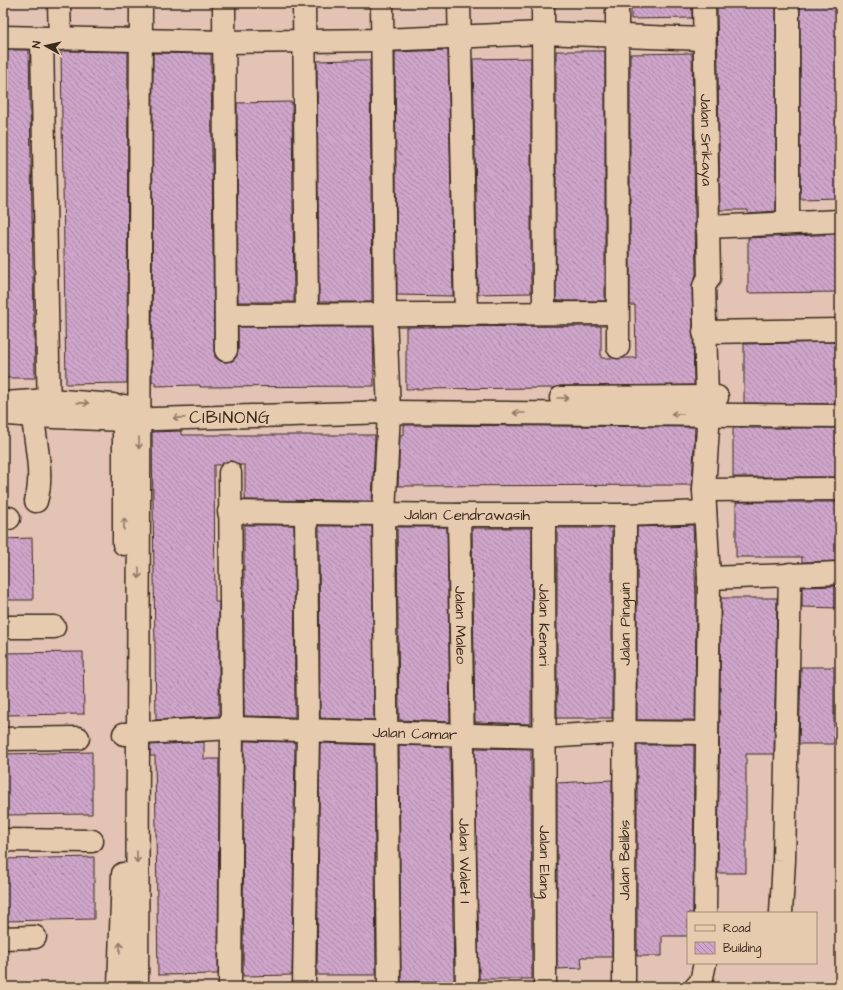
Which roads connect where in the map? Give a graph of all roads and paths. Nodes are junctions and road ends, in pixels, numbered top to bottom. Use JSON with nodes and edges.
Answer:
{"nodes":[{"id":1,"x":59,"y":3,"type":"edge"},
{"id":2,"x":141,"y":3,"type":"edge"},
{"id":3,"x":224,"y":3,"type":"edge"},
{"id":4,"x":304,"y":3,"type":"edge"},
{"id":5,"x":382,"y":3,"type":"edge"},
{"id":6,"x":459,"y":3,"type":"edge"},
{"id":7,"x":542,"y":3,"type":"edge"},
{"id":8,"x":617,"y":3,"type":"edge"},
{"id":9,"x":704,"y":3,"type":"edge"},
{"id":10,"x":788,"y":3,"type":"edge"},
{"id":11,"x":543,"y":33,"type":"junction"},
{"id":12,"x":460,"y":36,"type":"junction"},
{"id":13,"x":617,"y":36,"type":"junction"},
{"id":14,"x":3,"y":37,"type":"edge"},
{"id":15,"x":51,"y":39,"type":"junction"},
{"id":16,"x":703,"y":39,"type":"junction"},
{"id":17,"x":304,"y":40,"type":"junction"},
{"id":18,"x":383,"y":40,"type":"junction"},
{"id":19,"x":141,"y":41,"type":"junction"},
{"id":20,"x":225,"y":42,"type":"junction"},
{"id":21,"x":840,"y":221,"type":"edge"},
{"id":22,"x":788,"y":222,"type":"junction"},
{"id":23,"x":707,"y":227,"type":"junction"},
{"id":24,"x":544,"y":313,"type":"junction"},
{"id":25,"x":617,"y":313,"type":"junction"},
{"id":26,"x":385,"y":314,"type":"junction"},
{"id":27,"x":466,"y":314,"type":"junction"},
{"id":28,"x":226,"y":315,"type":"junction"},
{"id":29,"x":307,"y":315,"type":"junction"},
{"id":30,"x":840,"y":316,"type":"edge"},
{"id":31,"x":710,"y":325,"type":"junction"},
{"id":32,"x":840,"y":330,"type":"edge"},
{"id":33,"x":618,"y":347,"type":"dead end"},
{"id":34,"x":226,"y":350,"type":"dead end"},
{"id":35,"x":3,"y":404,"type":"edge"},
{"id":36,"x":389,"y":406,"type":"junction"},
{"id":37,"x":3,"y":410,"type":"edge"},
{"id":38,"x":711,"y":410,"type":"junction"},
{"id":39,"x":44,"y":411,"type":"junction"},
{"id":40,"x":131,"y":412,"type":"junction"},
{"id":41,"x":840,"y":416,"type":"edge"},
{"id":42,"x":230,"y":473,"type":"dead end"},
{"id":43,"x":840,"y":488,"type":"edge"},
{"id":44,"x":704,"y":490,"type":"junction"},
{"id":45,"x":36,"y":501,"type":"dead end"},
{"id":46,"x":229,"y":512,"type":"junction"},
{"id":47,"x":705,"y":512,"type":"junction"},
{"id":48,"x":306,"y":514,"type":"junction"},
{"id":49,"x":384,"y":514,"type":"junction"},
{"id":50,"x":544,"y":514,"type":"junction"},
{"id":51,"x":459,"y":515,"type":"junction"},
{"id":52,"x":625,"y":515,"type":"junction"},
{"id":53,"x":840,"y":573,"type":"edge"},
{"id":54,"x":790,"y":574,"type":"junction"},
{"id":55,"x":708,"y":578,"type":"junction"},
{"id":56,"x":3,"y":627,"type":"edge"},
{"id":57,"x":54,"y":627,"type":"dead end"},
{"id":58,"x":232,"y":728,"type":"junction"},
{"id":59,"x":308,"y":731,"type":"junction"},
{"id":60,"x":388,"y":732,"type":"junction"},
{"id":61,"x":623,"y":732,"type":"junction"},
{"id":62,"x":706,"y":733,"type":"junction"},
{"id":63,"x":131,"y":734,"type":"junction"},
{"id":64,"x":464,"y":735,"type":"junction"},
{"id":65,"x":545,"y":737,"type":"junction"},
{"id":66,"x":3,"y":738,"type":"edge"},
{"id":67,"x":78,"y":738,"type":"dead end"},
{"id":68,"x":3,"y":840,"type":"edge"},
{"id":69,"x":92,"y":841,"type":"dead end"},
{"id":70,"x":705,"y":912,"type":"edge"},
{"id":71,"x":781,"y":912,"type":"edge"},
{"id":72,"x":35,"y":937,"type":"dead end"},
{"id":73,"x":3,"y":938,"type":"edge"},
{"id":74,"x":705,"y":964,"type":"edge"},
{"id":75,"x":119,"y":987,"type":"edge"},
{"id":76,"x":137,"y":987,"type":"edge"},
{"id":77,"x":230,"y":987,"type":"edge"},
{"id":78,"x":304,"y":987,"type":"edge"},
{"id":79,"x":388,"y":987,"type":"edge"},
{"id":80,"x":467,"y":987,"type":"edge"},
{"id":81,"x":545,"y":987,"type":"edge"},
{"id":82,"x":624,"y":987,"type":"edge"},
{"id":83,"x":696,"y":987,"type":"edge"}],
"edges":[{"from":1,"to":15,"type":"street"},
{"from":2,"to":19,"type":"street"},
{"from":3,"to":20,"type":"street"},
{"from":4,"to":17,"type":"street"},
{"from":5,"to":18,"type":"street"},
{"from":6,"to":12,"type":"street"},
{"from":7,"to":11,"type":"street"},
{"from":8,"to":13,"type":"street"},
{"from":9,"to":16,"type":"street","name":"Jalan Srikaya"},
{"from":10,"to":22,"type":"street"},
{"from":11,"to":12,"type":"street"},
{"from":11,"to":13,"type":"street"},
{"from":11,"to":24,"type":"street"},
{"from":12,"to":18,"type":"street"},
{"from":12,"to":27,"type":"street"},
{"from":13,"to":16,"type":"street"},
{"from":13,"to":25,"type":"street"},
{"from":14,"to":15,"type":"street"},
{"from":15,"to":19,"type":"street"},
{"from":15,"to":39,"type":"street"},
{"from":16,"to":23,"type":"street","name":"Jalan Srikaya"},
{"from":17,"to":18,"type":"street"},
{"from":17,"to":20,"type":"street"},
{"from":17,"to":29,"type":"street"},
{"from":18,"to":26,"type":"street"},
{"from":19,"to":20,"type":"street"},
{"from":19,"to":40,"type":"street"},
{"from":20,"to":28,"type":"street"},
{"from":21,"to":22,"type":"street"},
{"from":22,"to":23,"type":"street"},
{"from":23,"to":31,"type":"street","name":"Jalan Srikaya"},
{"from":24,"to":25,"type":"street"},
{"from":24,"to":27,"type":"street"},
{"from":25,"to":33,"type":"street"},
{"from":26,"to":27,"type":"street"},
{"from":26,"to":29,"type":"street"},
{"from":26,"to":36,"type":"street"},
{"from":28,"to":29,"type":"street"},
{"from":28,"to":34,"type":"street"},
{"from":30,"to":31,"type":"street"},
{"from":31,"to":32,"type":"street"},
{"from":31,"to":38,"type":"street","name":"Jalan Srikaya"},
{"from":35,"to":39,"type":"street"},
{"from":36,"to":38,"type":"street"},
{"from":36,"to":40,"type":"street"},
{"from":36,"to":49,"type":"street"},
{"from":37,"to":39,"type":"street"},
{"from":38,"to":41,"type":"street"},
{"from":38,"to":44,"type":"street","name":"Jalan Srikaya"},
{"from":39,"to":40,"type":"street"},
{"from":39,"to":45,"type":"street"},
{"from":40,"to":63,"type":"street"},
{"from":42,"to":46,"type":"street"},
{"from":43,"to":44,"type":"street"},
{"from":44,"to":47,"type":"street","name":"Jalan Srikaya"},
{"from":46,"to":48,"type":"street","name":"Jalan Cendrawasih"},
{"from":46,"to":58,"type":"street"},
{"from":47,"to":52,"type":"street","name":"Jalan Cendrawasih"},
{"from":47,"to":55,"type":"street","name":"Jalan Srikaya"},
{"from":48,"to":49,"type":"street","name":"Jalan Cendrawasih"},
{"from":48,"to":59,"type":"street"},
{"from":49,"to":51,"type":"street","name":"Jalan Cendrawasih"},
{"from":49,"to":60,"type":"street"},
{"from":50,"to":51,"type":"street","name":"Jalan Cendrawasih"},
{"from":50,"to":52,"type":"street","name":"Jalan Cendrawasih"},
{"from":50,"to":65,"type":"street","name":"Jalan Kenari"},
{"from":51,"to":64,"type":"street","name":"Jalan Maleo"},
{"from":52,"to":61,"type":"street","name":"Jalan Pinguin"},
{"from":53,"to":54,"type":"street"},
{"from":54,"to":55,"type":"street"},
{"from":54,"to":71,"type":"street"},
{"from":55,"to":62,"type":"street","name":"Jalan Srikaya"},
{"from":56,"to":57,"type":"street"},
{"from":58,"to":59,"type":"street","name":"Jalan Camar"},
{"from":58,"to":63,"type":"street","name":"Jalan Camar"},
{"from":58,"to":77,"type":"street"},
{"from":59,"to":60,"type":"street","name":"Jalan Camar"},
{"from":59,"to":78,"type":"street"},
{"from":60,"to":64,"type":"street","name":"Jalan Camar"},
{"from":60,"to":79,"type":"street"},
{"from":61,"to":62,"type":"street","name":"Jalan Camar"},
{"from":61,"to":65,"type":"street","name":"Jalan Camar"},
{"from":61,"to":82,"type":"street","name":"Jalan Belibis"},
{"from":62,"to":70,"type":"street","name":"Jalan Srikaya"},
{"from":75,"to":63,"type":"street","one_way":true},
{"from":63,"to":76,"type":"street","one_way":true},
{"from":64,"to":65,"type":"street","name":"Jalan Camar"},
{"from":64,"to":80,"type":"street","name":"Jalan Walet I"},
{"from":65,"to":81,"type":"street","name":"Jalan Elang"},
{"from":66,"to":67,"type":"street"},
{"from":68,"to":69,"type":"street"},
{"from":72,"to":73,"type":"street"},
{"from":74,"to":83,"type":"street"}]}
